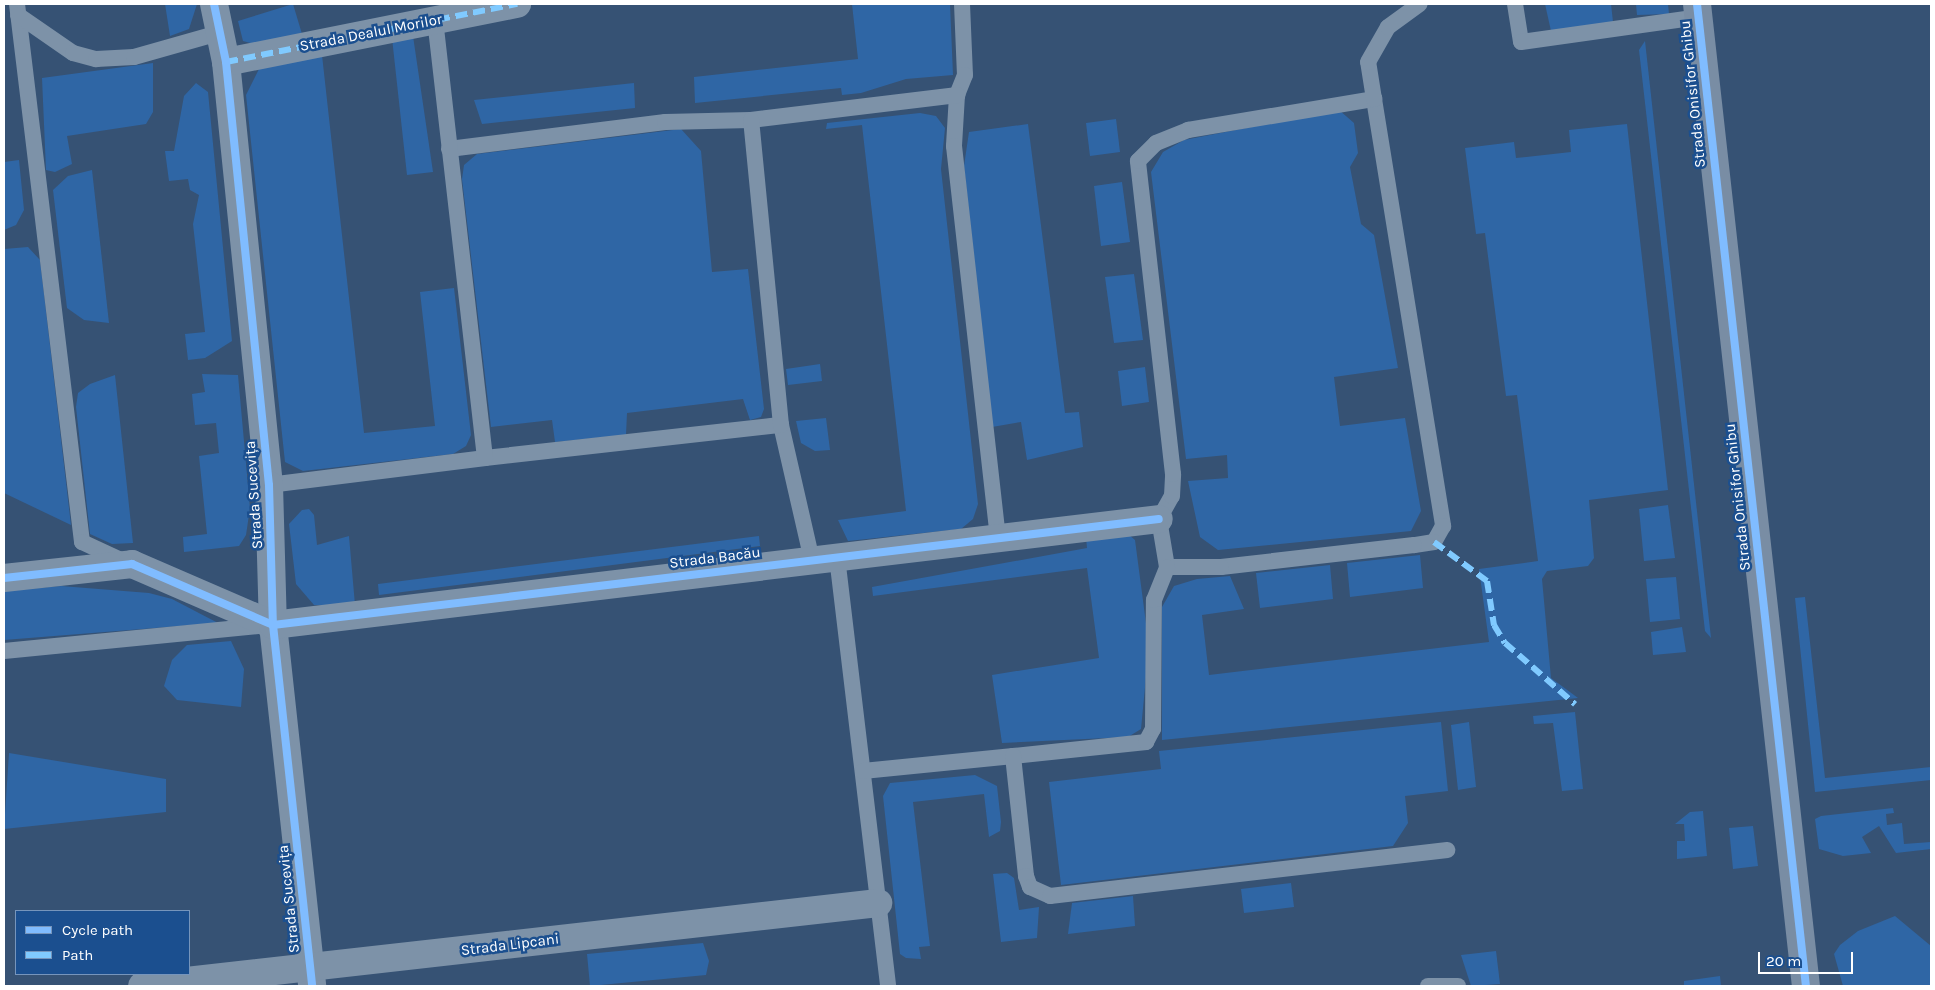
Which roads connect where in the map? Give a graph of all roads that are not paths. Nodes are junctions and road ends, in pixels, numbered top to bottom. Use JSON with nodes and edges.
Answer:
{"nodes":[{"id":1,"x":214,"y":4,"type":"edge"},
{"id":2,"x":517,"y":4,"type":"edge"},
{"id":3,"x":962,"y":4,"type":"edge"},
{"id":4,"x":1420,"y":4,"type":"edge"},
{"id":5,"x":1515,"y":4,"type":"edge"},
{"id":6,"x":17,"y":10,"type":"edge"},
{"id":7,"x":1697,"y":10,"type":"edge"},
{"id":8,"x":435,"y":21,"type":"junction"},
{"id":9,"x":219,"y":33,"type":"junction"},
{"id":10,"x":226,"y":62,"type":"junction"},
{"id":11,"x":957,"y":95,"type":"junction"},
{"id":12,"x":1374,"y":99,"type":"junction"},
{"id":13,"x":752,"y":120,"type":"junction"},
{"id":14,"x":449,"y":149,"type":"junction"},
{"id":15,"x":781,"y":425,"type":"junction"},
{"id":16,"x":485,"y":458,"type":"junction"},
{"id":17,"x":269,"y":485,"type":"junction"},
{"id":18,"x":1159,"y":519,"type":"junction"},
{"id":19,"x":998,"y":537,"type":"junction"},
{"id":20,"x":824,"y":558,"type":"junction"},
{"id":21,"x":132,"y":564,"type":"junction"},
{"id":22,"x":1167,"y":567,"type":"junction"},
{"id":23,"x":4,"y":578,"type":"edge"},
{"id":24,"x":274,"y":625,"type":"junction"},
{"id":25,"x":4,"y":650,"type":"edge"},
{"id":26,"x":1013,"y":756,"type":"junction"},
{"id":27,"x":863,"y":771,"type":"junction"},
{"id":28,"x":1447,"y":850,"type":"dead end"},
{"id":29,"x":878,"y":903,"type":"junction"},
{"id":30,"x":311,"y":977,"type":"edge"},
{"id":31,"x":142,"y":986,"type":"edge"},
{"id":32,"x":888,"y":986,"type":"edge"},
{"id":33,"x":1428,"y":986,"type":"edge"},
{"id":34,"x":1458,"y":986,"type":"edge"},
{"id":35,"x":1806,"y":986,"type":"edge"}],
"edges":[{"from":1,"to":9,"type":"street","name":"Strada Sucevița"},
{"from":2,"to":8,"type":"street","name":"Strada Dealul Morilor"},
{"from":3,"to":11,"type":"lane"},
{"from":4,"to":12,"type":"lane"},
{"from":5,"to":7,"type":"lane"},
{"from":6,"to":9,"type":"lane"},
{"from":6,"to":21,"type":"lane"},
{"from":7,"to":35,"type":"street","name":"Strada Onisifor Ghibu"},
{"from":8,"to":10,"type":"street","name":"Strada Dealul Morilor"},
{"from":8,"to":14,"type":"lane"},
{"from":9,"to":10,"type":"street","name":"Strada Sucevița"},
{"from":10,"to":17,"type":"street","name":"Strada Sucevița"},
{"from":11,"to":13,"type":"lane"},
{"from":11,"to":19,"type":"lane"},
{"from":12,"to":18,"type":"lane"},
{"from":12,"to":22,"type":"lane"},
{"from":13,"to":14,"type":"lane"},
{"from":13,"to":15,"type":"lane"},
{"from":14,"to":16,"type":"lane"},
{"from":15,"to":16,"type":"lane"},
{"from":15,"to":20,"type":"lane"},
{"from":16,"to":17,"type":"lane"},
{"from":17,"to":24,"type":"street","name":"Strada Sucevița"},
{"from":18,"to":19,"type":"street","name":"Strada Bacău"},
{"from":18,"to":22,"type":"lane"},
{"from":19,"to":20,"type":"street","name":"Strada Bacău"},
{"from":20,"to":24,"type":"street","name":"Strada Bacău"},
{"from":20,"to":27,"type":"lane"},
{"from":21,"to":23,"type":"street"},
{"from":21,"to":24,"type":"street"},
{"from":22,"to":26,"type":"lane"},
{"from":24,"to":25,"type":"lane"},
{"from":24,"to":30,"type":"street","name":"Strada Sucevița"},
{"from":26,"to":27,"type":"lane"},
{"from":26,"to":28,"type":"lane"},
{"from":27,"to":29,"type":"lane"},
{"from":29,"to":30,"type":"street","name":"Strada Lipcani"},
{"from":29,"to":32,"type":"lane"},
{"from":30,"to":31,"type":"street","name":"Strada Lipcani"},
{"from":33,"to":34,"type":"lane"}]}
